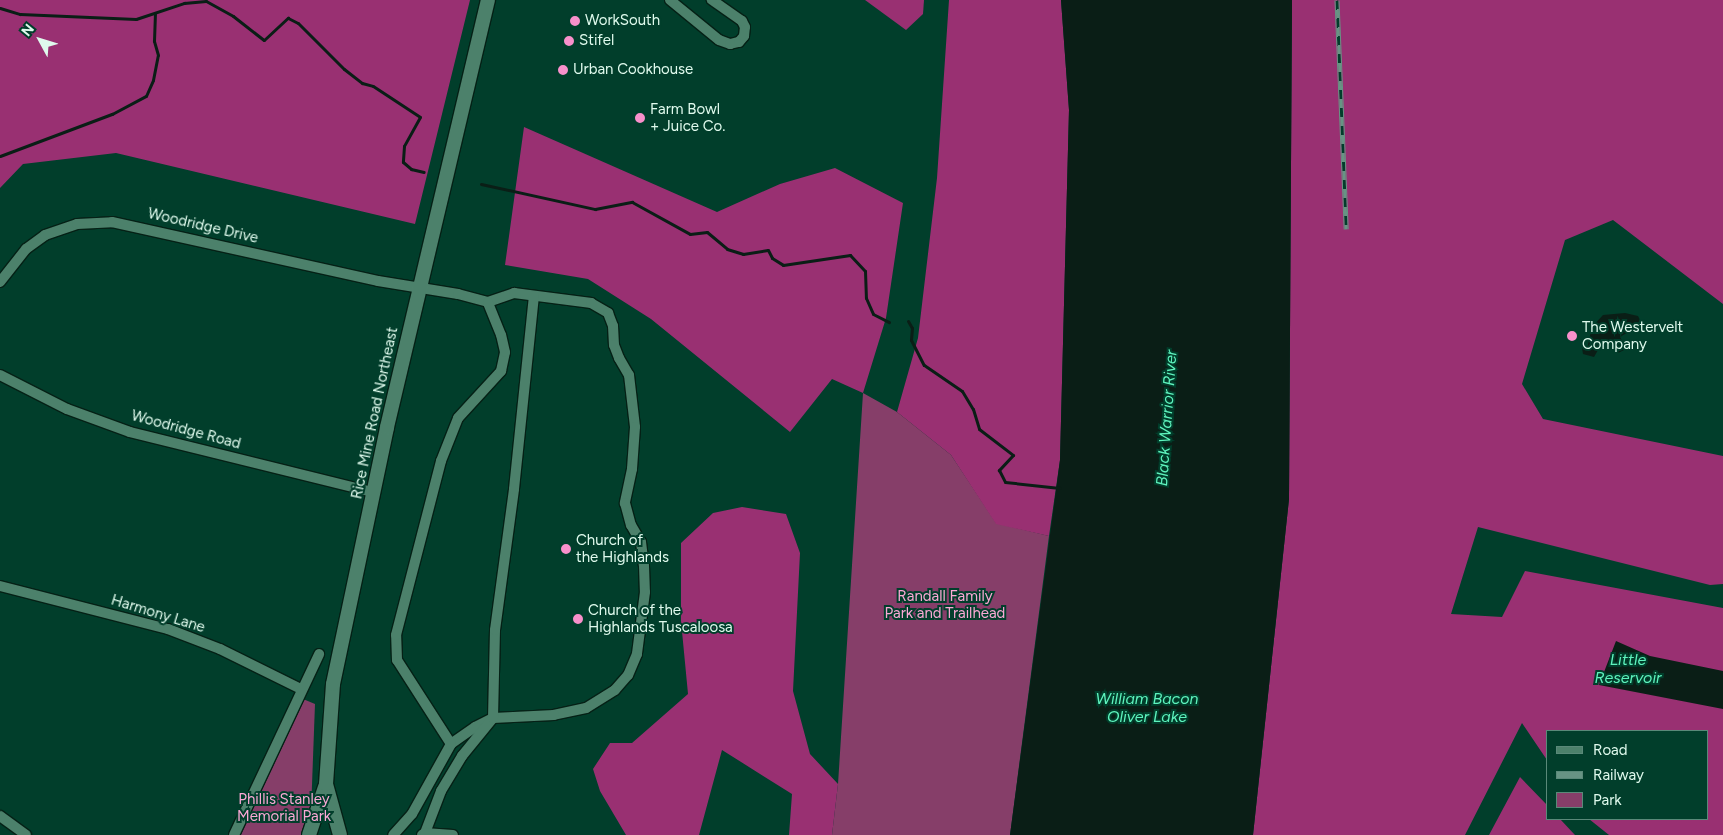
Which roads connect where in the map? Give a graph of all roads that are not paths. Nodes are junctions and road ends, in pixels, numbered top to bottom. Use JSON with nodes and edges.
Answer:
{"nodes":[{"id":1,"x":488,"y":0,"type":"edge"},
{"id":2,"x":670,"y":0,"type":"edge"},
{"id":3,"x":712,"y":0,"type":"edge"},
{"id":4,"x":0,"y":282,"type":"edge"},
{"id":5,"x":419,"y":289,"type":"junction"},
{"id":6,"x":534,"y":296,"type":"junction"},
{"id":7,"x":488,"y":302,"type":"junction"},
{"id":8,"x":0,"y":375,"type":"edge"},
{"id":9,"x":373,"y":492,"type":"junction"},
{"id":10,"x":0,"y":586,"type":"edge"},
{"id":11,"x":319,"y":654,"type":"dead end"},
{"id":12,"x":301,"y":689,"type":"junction"},
{"id":13,"x":493,"y":718,"type":"junction"},
{"id":14,"x":451,"y":744,"type":"junction"},
{"id":15,"x":326,"y":784,"type":"junction"},
{"id":16,"x":0,"y":816,"type":"edge"},
{"id":17,"x":424,"y":834,"type":"edge"},
{"id":18,"x":26,"y":835,"type":"edge"},
{"id":19,"x":234,"y":835,"type":"edge"},
{"id":20,"x":309,"y":835,"type":"edge"},
{"id":21,"x":340,"y":835,"type":"edge"},
{"id":22,"x":392,"y":835,"type":"edge"},
{"id":23,"x":453,"y":835,"type":"edge"}],
"edges":[{"from":1,"to":5,"type":"main road","name":"Rice Mine Road Northeast"},
{"from":2,"to":3,"type":"street"},
{"from":4,"to":5,"type":"street","name":"Woodridge Drive"},
{"from":5,"to":7,"type":"street","name":"Woodridge Drive"},
{"from":5,"to":9,"type":"main road","name":"Rice Mine Road Northeast"},
{"from":6,"to":7,"type":"street"},
{"from":6,"to":13,"type":"street"},
{"from":6,"to":13,"type":"street"},
{"from":7,"to":14,"type":"street"},
{"from":8,"to":9,"type":"street","name":"Woodridge Road"},
{"from":9,"to":15,"type":"main road","name":"Rice Mine Road Northeast"},
{"from":10,"to":12,"type":"street","name":"Harmony Lane"},
{"from":11,"to":12,"type":"street"},
{"from":12,"to":19,"type":"street"},
{"from":13,"to":14,"type":"street"},
{"from":13,"to":17,"type":"street"},
{"from":14,"to":22,"type":"street"},
{"from":15,"to":20,"type":"main road"},
{"from":15,"to":21,"type":"main road","name":"Rice Mine Road Northeast"},
{"from":16,"to":18,"type":"street"},
{"from":17,"to":23,"type":"street"}]}
